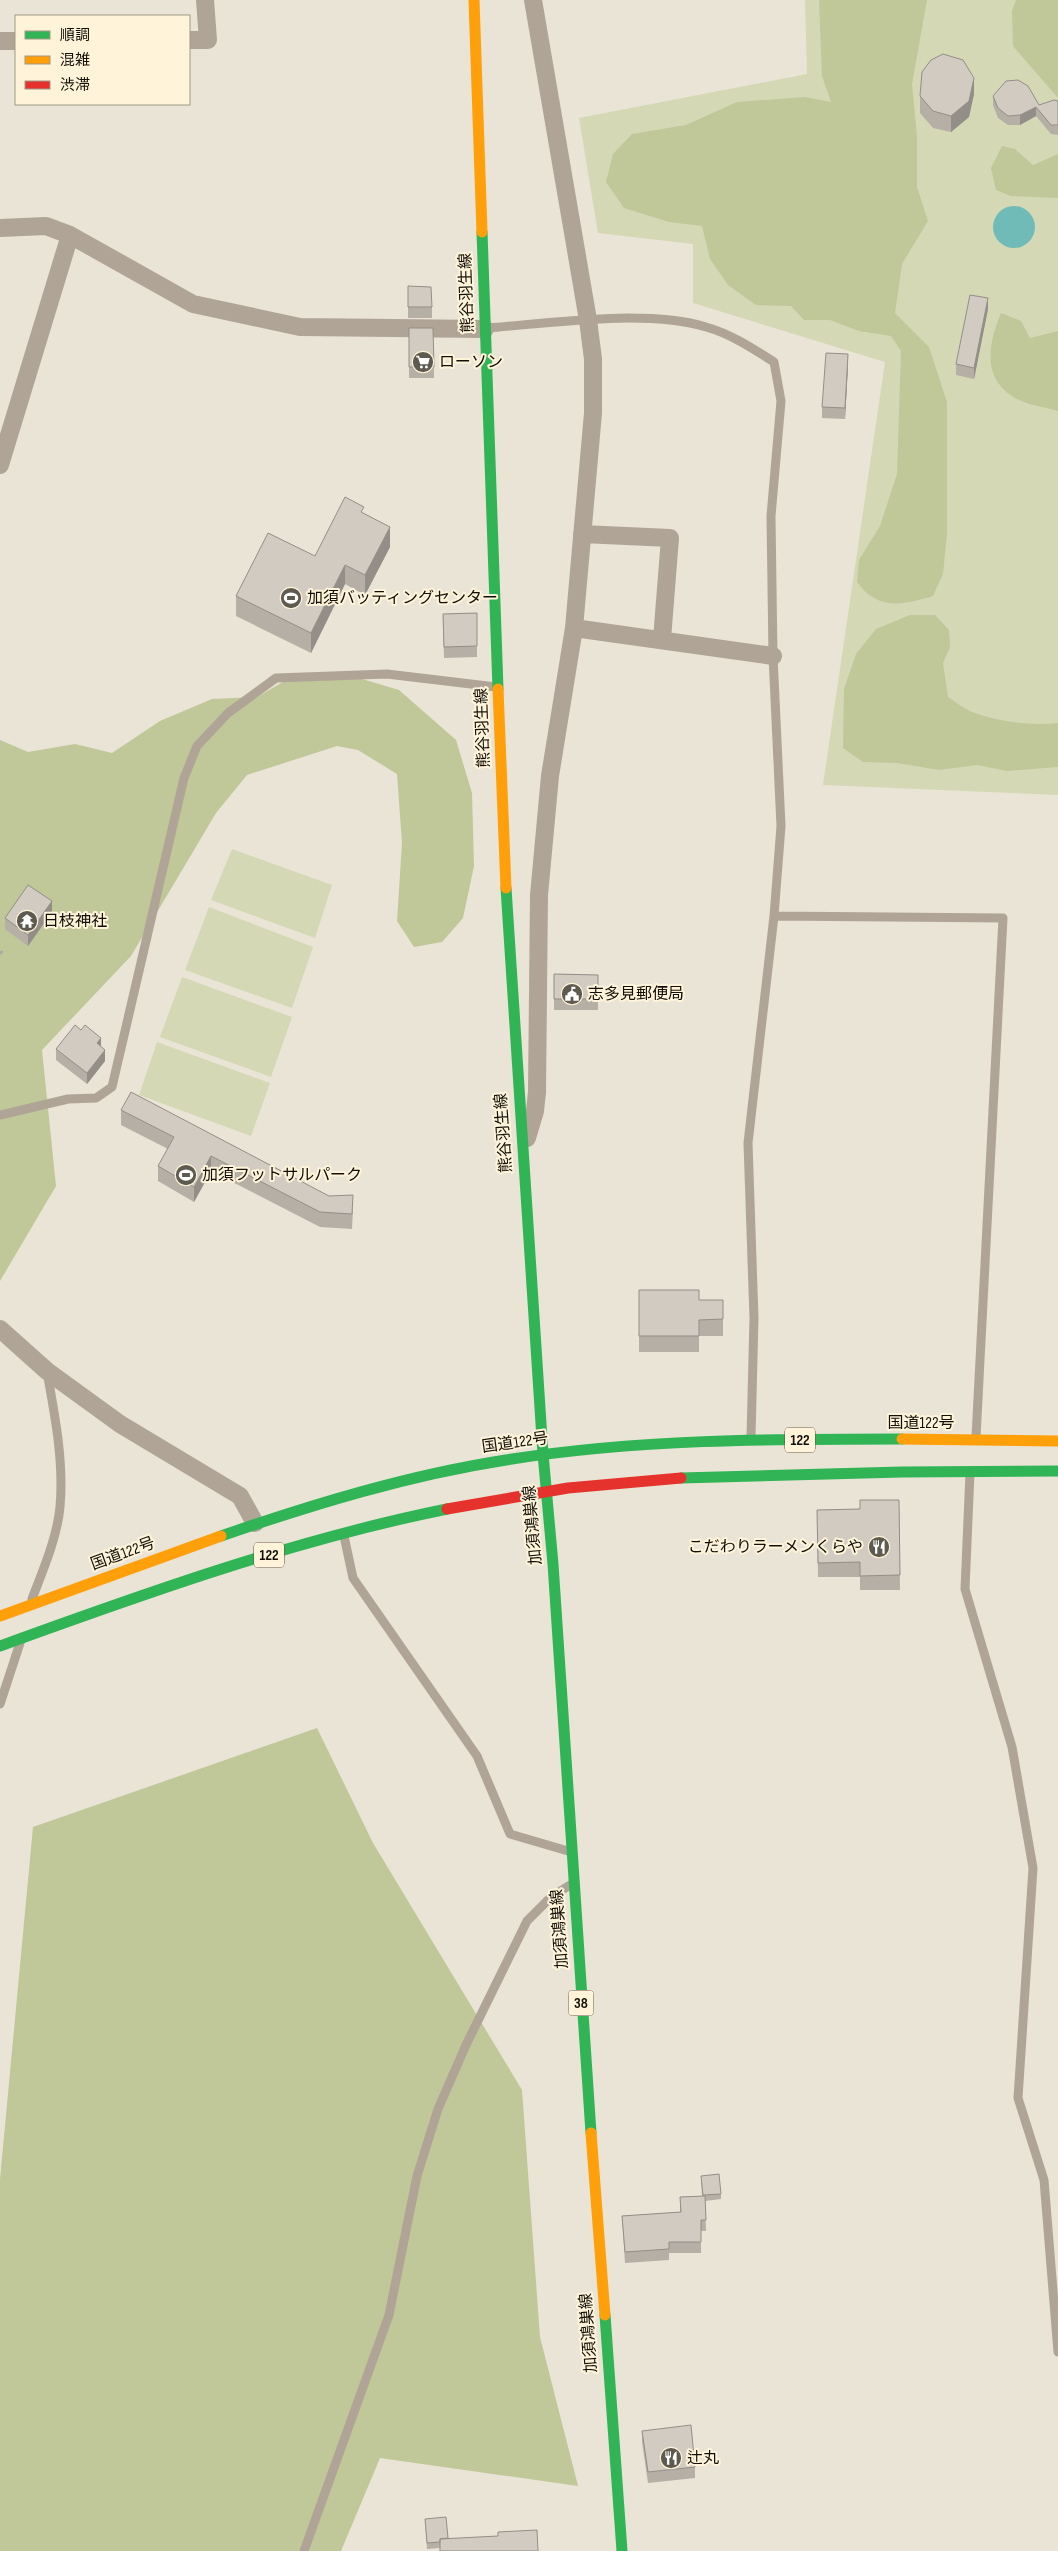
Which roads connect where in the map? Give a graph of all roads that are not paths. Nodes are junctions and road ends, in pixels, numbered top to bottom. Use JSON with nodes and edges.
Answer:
{"nodes":[{"id":1,"x":205,"y":0,"type":"edge"},
{"id":2,"x":474,"y":0,"type":"edge"},
{"id":3,"x":533,"y":0,"type":"edge"},
{"id":4,"x":190,"y":40,"type":"edge"},
{"id":5,"x":0,"y":41,"type":"edge"},
{"id":6,"x":15,"y":41,"type":"edge"},
{"id":7,"x":0,"y":228,"type":"edge"},
{"id":8,"x":70,"y":234,"type":"junction"},
{"id":9,"x":588,"y":320,"type":"junction"},
{"id":10,"x":485,"y":329,"type":"junction"},
{"id":11,"x":0,"y":465,"type":"edge"},
{"id":12,"x":582,"y":534,"type":"junction"},
{"id":13,"x":574,"y":628,"type":"junction"},
{"id":14,"x":662,"y":640,"type":"junction"},
{"id":15,"x":773,"y":656,"type":"junction"},
{"id":16,"x":498,"y":687,"type":"junction"},
{"id":17,"x":774,"y":916,"type":"junction"},
{"id":18,"x":0,"y":1115,"type":"edge"},
{"id":19,"x":522,"y":1152,"type":"junction"},
{"id":20,"x":0,"y":1329,"type":"edge"},
{"id":21,"x":47,"y":1371,"type":"junction"},
{"id":22,"x":751,"y":1440,"type":"junction"},
{"id":23,"x":976,"y":1440,"type":"junction"},
{"id":24,"x":1058,"y":1440,"type":"edge"},
{"id":25,"x":543,"y":1454,"type":"junction"},
{"id":26,"x":970,"y":1470,"type":"junction"},
{"id":27,"x":1058,"y":1472,"type":"edge"},
{"id":28,"x":546,"y":1492,"type":"junction"},
{"id":29,"x":255,"y":1523,"type":"junction"},
{"id":30,"x":344,"y":1533,"type":"junction"},
{"id":31,"x":29,"y":1609,"type":"junction"},
{"id":32,"x":0,"y":1616,"type":"edge"},
{"id":33,"x":23,"y":1634,"type":"junction"},
{"id":34,"x":0,"y":1646,"type":"edge"},
{"id":35,"x":0,"y":1704,"type":"edge"},
{"id":36,"x":570,"y":1852,"type":"junction"},
{"id":37,"x":572,"y":1884,"type":"junction"},
{"id":38,"x":1058,"y":2352,"type":"edge"},
{"id":39,"x":304,"y":2551,"type":"edge"},
{"id":40,"x":622,"y":2551,"type":"edge"}],
"edges":[{"from":1,"to":4,"type":"street"},
{"from":2,"to":10,"type":"main road","name":"熊谷羽生線"},
{"from":3,"to":9,"type":"street"},
{"from":5,"to":6,"type":"street"},
{"from":7,"to":8,"type":"street"},
{"from":8,"to":10,"type":"street"},
{"from":8,"to":11,"type":"street"},
{"from":9,"to":10,"type":"lane"},
{"from":9,"to":12,"type":"street"},
{"from":9,"to":15,"type":"lane"},
{"from":10,"to":16,"type":"main road","name":"熊谷羽生線"},
{"from":12,"to":13,"type":"street"},
{"from":12,"to":14,"type":"street"},
{"from":13,"to":14,"type":"street"},
{"from":13,"to":19,"type":"street"},
{"from":14,"to":15,"type":"street"},
{"from":15,"to":17,"type":"lane"},
{"from":16,"to":18,"type":"lane"},
{"from":16,"to":19,"type":"main road","name":"熊谷羽生線"},
{"from":17,"to":22,"type":"lane"},
{"from":17,"to":23,"type":"lane"},
{"from":19,"to":25,"type":"main road","name":"熊谷羽生線"},
{"from":20,"to":21,"type":"street"},
{"from":21,"to":29,"type":"street"},
{"from":21,"to":31,"type":"lane"},
{"from":22,"to":23,"type":"main road","name":"国道122号","number":"122"},
{"from":22,"to":25,"type":"main road","name":"国道122号","number":"122"},
{"from":23,"to":24,"type":"main road","name":"国道122号","number":"122"},
{"from":25,"to":28,"type":"main road","name":"加須鴻巣線","number":"38"},
{"from":25,"to":29,"type":"main road","name":"国道122号","number":"122"},
{"from":26,"to":27,"type":"main road","number":"122"},
{"from":26,"to":28,"type":"main road","number":"122"},
{"from":26,"to":38,"type":"lane"},
{"from":28,"to":30,"type":"main road","number":"122"},
{"from":28,"to":36,"type":"main road","name":"加須鴻巣線","number":"38"},
{"from":29,"to":31,"type":"main road","name":"国道122号","number":"122"},
{"from":30,"to":33,"type":"main road","number":"122"},
{"from":30,"to":36,"type":"lane"},
{"from":31,"to":32,"type":"main road","name":"国道122号","number":"122"},
{"from":33,"to":34,"type":"main road","number":"122"},
{"from":33,"to":35,"type":"lane"},
{"from":36,"to":37,"type":"main road","name":"加須鴻巣線","number":"38"},
{"from":37,"to":39,"type":"lane"},
{"from":37,"to":40,"type":"main road","name":"加須鴻巣線","number":"38"}]}
